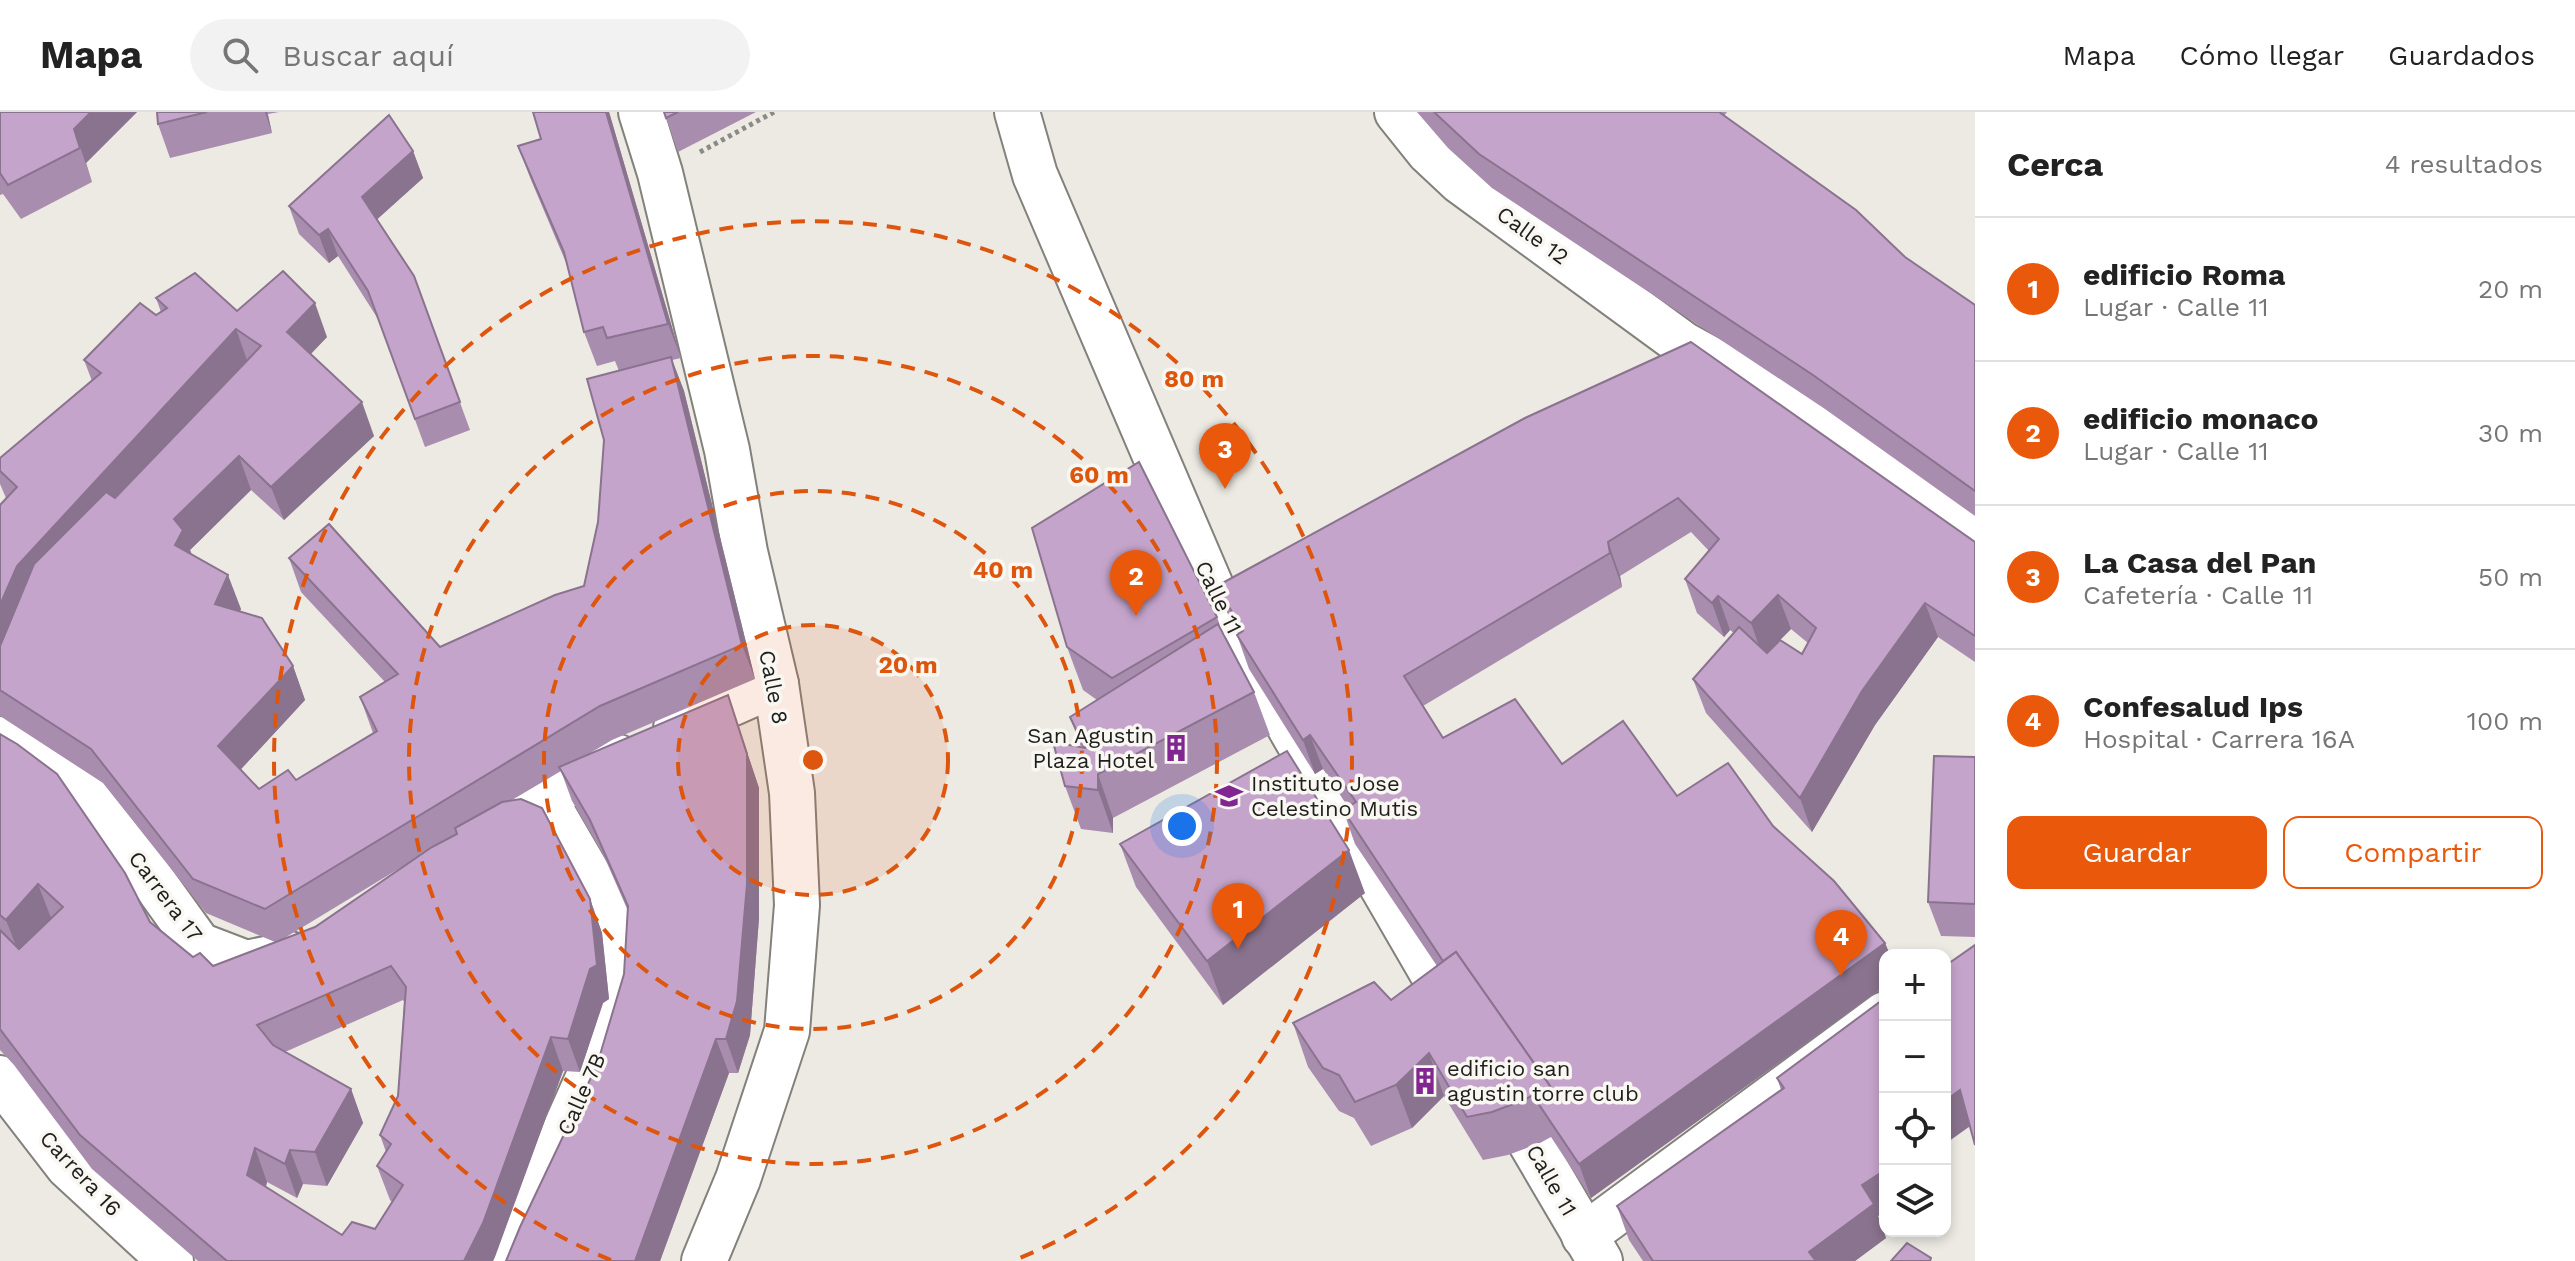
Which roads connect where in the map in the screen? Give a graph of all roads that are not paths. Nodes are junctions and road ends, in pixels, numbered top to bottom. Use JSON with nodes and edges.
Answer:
{"nodes":[{"id":1,"x":641,"y":112,"type":"edge"},
{"id":2,"x":1017,"y":112,"type":"edge"},
{"id":3,"x":1397,"y":112,"type":"edge"},
{"id":4,"x":1683,"y":344,"type":"junction"},
{"id":5,"x":1642,"y":367,"type":"edge"},
{"id":6,"x":1975,"y":541,"type":"edge"},
{"id":7,"x":776,"y":684,"type":"junction"},
{"id":8,"x":0,"y":739,"type":"edge"},
{"id":9,"x":544,"y":798,"type":"junction"},
{"id":10,"x":451,"y":850,"type":"edge"},
{"id":11,"x":325,"y":934,"type":"edge"},
{"id":12,"x":1879,"y":1019,"type":"edge"},
{"id":13,"x":0,"y":1078,"type":"edge"},
{"id":14,"x":1592,"y":1248,"type":"edge"},
{"id":15,"x":171,"y":1261,"type":"edge"},
{"id":16,"x":511,"y":1261,"type":"edge"},
{"id":17,"x":704,"y":1261,"type":"edge"}],
"edges":[{"from":1,"to":7,"type":"street","name":"Calle 8"},
{"from":2,"to":14,"type":"street","name":"Calle 11"},
{"from":3,"to":4,"type":"street","name":"Calle 12"},
{"from":4,"to":5,"type":"street"},
{"from":4,"to":6,"type":"street","name":"Calle 12"},
{"from":7,"to":9,"type":"street"},
{"from":7,"to":17,"type":"street","name":"Calle 8"},
{"from":8,"to":11,"type":"street","name":"Carrera 17"},
{"from":9,"to":10,"type":"street"},
{"from":9,"to":16,"type":"street","name":"Calle 7B"},
{"from":12,"to":14,"type":"street"},
{"from":13,"to":15,"type":"street","name":"Carrera 16"}]}
